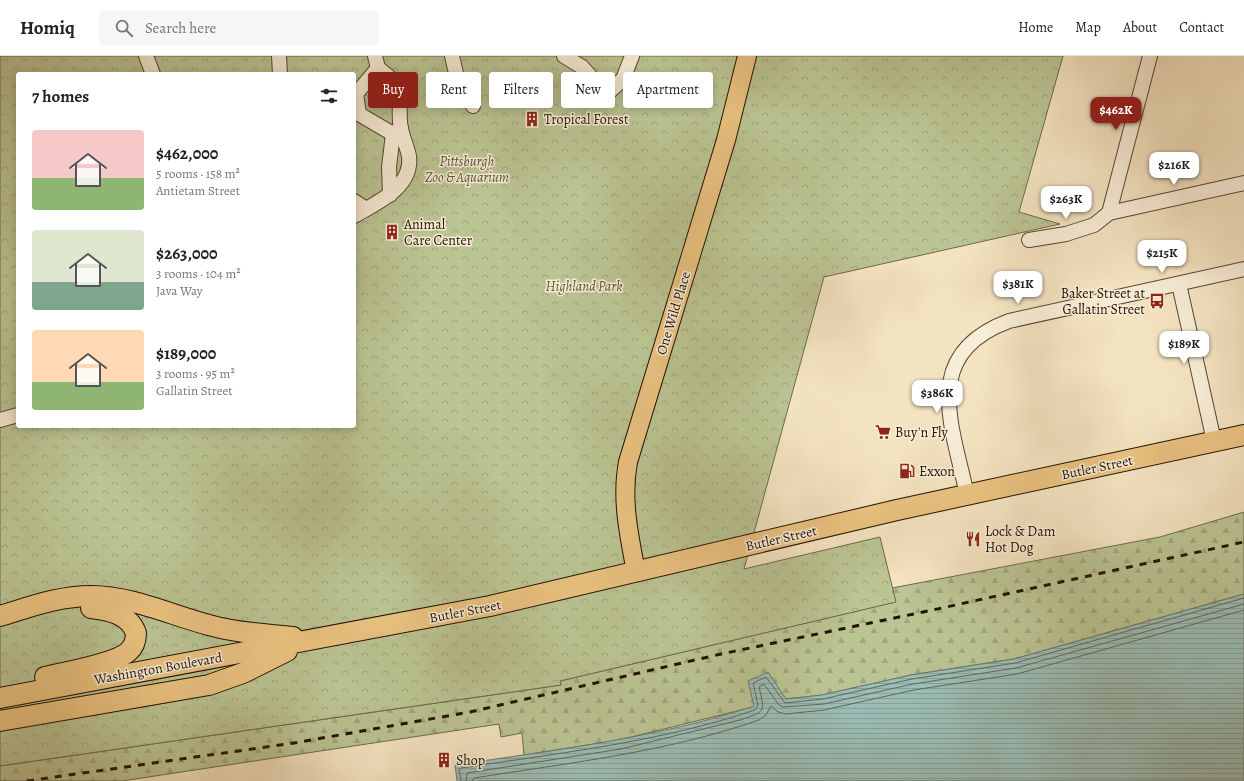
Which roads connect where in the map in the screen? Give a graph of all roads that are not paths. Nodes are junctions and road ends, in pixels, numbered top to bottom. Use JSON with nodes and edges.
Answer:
{"nodes":[{"id":1,"x":146,"y":56,"type":"edge"},
{"id":2,"x":279,"y":56,"type":"edge"},
{"id":3,"x":452,"y":56,"type":"edge"},
{"id":4,"x":564,"y":56,"type":"edge"},
{"id":5,"x":632,"y":56,"type":"edge"},
{"id":6,"x":747,"y":56,"type":"edge"},
{"id":7,"x":1150,"y":56,"type":"edge"},
{"id":8,"x":376,"y":62,"type":"edge"},
{"id":9,"x":152,"y":72,"type":"edge"},
{"id":10,"x":280,"y":72,"type":"edge"},
{"id":11,"x":456,"y":72,"type":"edge"},
{"id":12,"x":397,"y":131,"type":"junction"},
{"id":13,"x":1244,"y":183,"type":"edge"},
{"id":14,"x":358,"y":209,"type":"edge"},
{"id":15,"x":1109,"y":213,"type":"junction"},
{"id":16,"x":1029,"y":240,"type":"dead end"},
{"id":17,"x":1244,"y":269,"type":"edge"},
{"id":18,"x":1179,"y":284,"type":"junction"},
{"id":19,"x":16,"y":416,"type":"edge"},
{"id":20,"x":0,"y":420,"type":"edge"},
{"id":21,"x":1244,"y":434,"type":"edge"},
{"id":22,"x":1214,"y":441,"type":"junction"},
{"id":23,"x":967,"y":495,"type":"junction"},
{"id":24,"x":636,"y":572,"type":"junction"},
{"id":25,"x":0,"y":616,"type":"edge"},
{"id":26,"x":0,"y":629,"type":"edge"},
{"id":27,"x":317,"y":639,"type":"junction"},
{"id":28,"x":0,"y":688,"type":"edge"},
{"id":29,"x":0,"y":698,"type":"edge"},
{"id":30,"x":0,"y":721,"type":"edge"}],
"edges":[{"from":1,"to":9,"type":"street"},
{"from":2,"to":10,"type":"street"},
{"from":3,"to":11,"type":"street"},
{"from":4,"to":5,"type":"street"},
{"from":6,"to":24,"type":"main road","name":"One Wild Place"},
{"from":7,"to":15,"type":"street"},
{"from":8,"to":12,"type":"street"},
{"from":8,"to":12,"type":"street"},
{"from":12,"to":14,"type":"street"},
{"from":13,"to":15,"type":"street"},
{"from":15,"to":16,"type":"street"},
{"from":17,"to":18,"type":"street"},
{"from":18,"to":22,"type":"street"},
{"from":18,"to":23,"type":"street"},
{"from":19,"to":20,"type":"street"},
{"from":21,"to":22,"type":"highway","name":"Butler Street"},
{"from":22,"to":23,"type":"highway","name":"Butler Street"},
{"from":23,"to":24,"type":"highway","name":"Butler Street"},
{"from":24,"to":27,"type":"highway","name":"Butler Street"},
{"from":25,"to":27,"type":"highway"},
{"from":26,"to":28,"type":"highway"},
{"from":27,"to":29,"type":"highway","name":"Washington Boulevard"},
{"from":27,"to":30,"type":"highway"}]}
